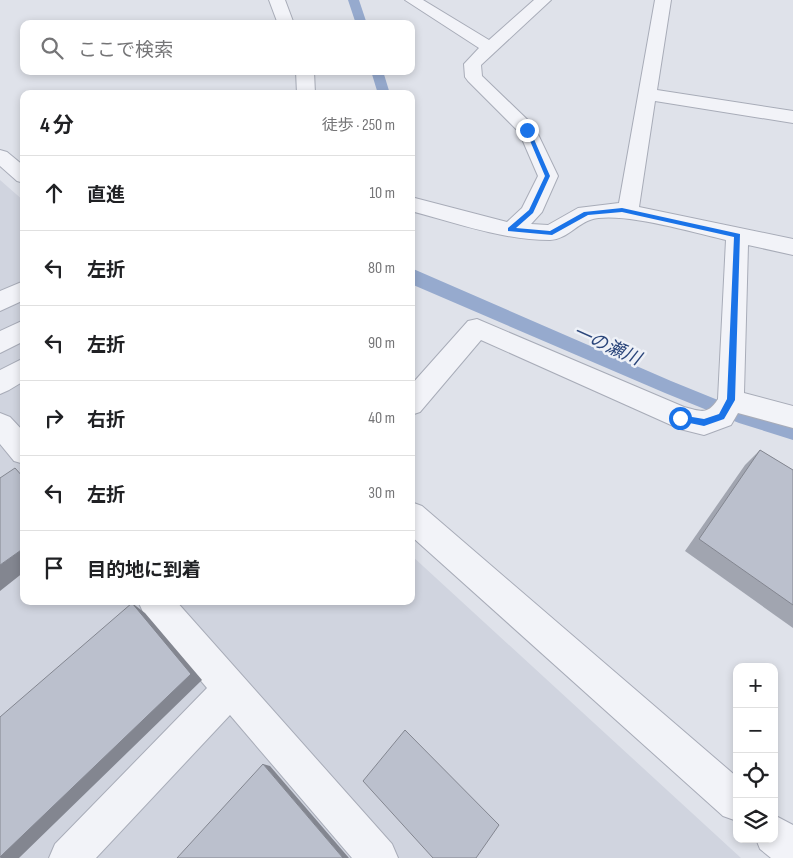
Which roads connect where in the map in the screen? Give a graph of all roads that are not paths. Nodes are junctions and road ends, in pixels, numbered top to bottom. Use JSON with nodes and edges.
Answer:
{"nodes":[{"id":1,"x":277,"y":0,"type":"edge"},
{"id":2,"x":413,"y":0,"type":"edge"},
{"id":3,"x":543,"y":0,"type":"edge"},
{"id":4,"x":663,"y":0,"type":"edge"},
{"id":5,"x":284,"y":20,"type":"edge"},
{"id":6,"x":490,"y":48,"type":"junction"},
{"id":7,"x":305,"y":75,"type":"edge"},
{"id":8,"x":306,"y":90,"type":"edge"},
{"id":9,"x":647,"y":94,"type":"junction"},
{"id":10,"x":793,"y":117,"type":"edge"},
{"id":11,"x":0,"y":156,"type":"edge"},
{"id":12,"x":20,"y":174,"type":"edge"},
{"id":13,"x":415,"y":205,"type":"edge"},
{"id":14,"x":628,"y":211,"type":"junction"},
{"id":15,"x":511,"y":230,"type":"junction"},
{"id":16,"x":737,"y":236,"type":"junction"},
{"id":17,"x":793,"y":247,"type":"edge"},
{"id":18,"x":20,"y":291,"type":"edge"},
{"id":19,"x":0,"y":302,"type":"edge"},
{"id":20,"x":20,"y":331,"type":"edge"},
{"id":21,"x":0,"y":343,"type":"edge"},
{"id":22,"x":20,"y":370,"type":"edge"},
{"id":23,"x":0,"y":383,"type":"edge"},
{"id":24,"x":415,"y":399,"type":"edge"},
{"id":25,"x":728,"y":406,"type":"junction"},
{"id":26,"x":793,"y":417,"type":"edge"},
{"id":27,"x":0,"y":424,"type":"edge"},
{"id":28,"x":20,"y":447,"type":"edge"},
{"id":29,"x":415,"y":520,"type":"edge"},
{"id":30,"x":157,"y":605,"type":"edge"},
{"id":31,"x":230,"y":688,"type":"junction"},
{"id":32,"x":733,"y":798,"type":"edge"},
{"id":33,"x":778,"y":838,"type":"edge"},
{"id":34,"x":793,"y":851,"type":"edge"},
{"id":35,"x":69,"y":858,"type":"edge"},
{"id":36,"x":378,"y":858,"type":"edge"}],
"edges":[{"from":1,"to":5,"type":"street"},
{"from":2,"to":6,"type":"street"},
{"from":3,"to":6,"type":"street"},
{"from":4,"to":9,"type":"street"},
{"from":6,"to":15,"type":"street"},
{"from":7,"to":8,"type":"street"},
{"from":9,"to":10,"type":"street"},
{"from":9,"to":14,"type":"street"},
{"from":11,"to":12,"type":"street"},
{"from":13,"to":15,"type":"street"},
{"from":14,"to":15,"type":"street"},
{"from":14,"to":16,"type":"street"},
{"from":16,"to":17,"type":"street"},
{"from":16,"to":25,"type":"street"},
{"from":18,"to":19,"type":"street"},
{"from":20,"to":21,"type":"street"},
{"from":22,"to":23,"type":"street"},
{"from":24,"to":25,"type":"street"},
{"from":25,"to":26,"type":"street"},
{"from":27,"to":28,"type":"street"},
{"from":29,"to":32,"type":"street"},
{"from":30,"to":31,"type":"street"},
{"from":31,"to":35,"type":"street"},
{"from":31,"to":36,"type":"street"},
{"from":33,"to":34,"type":"street"}]}
